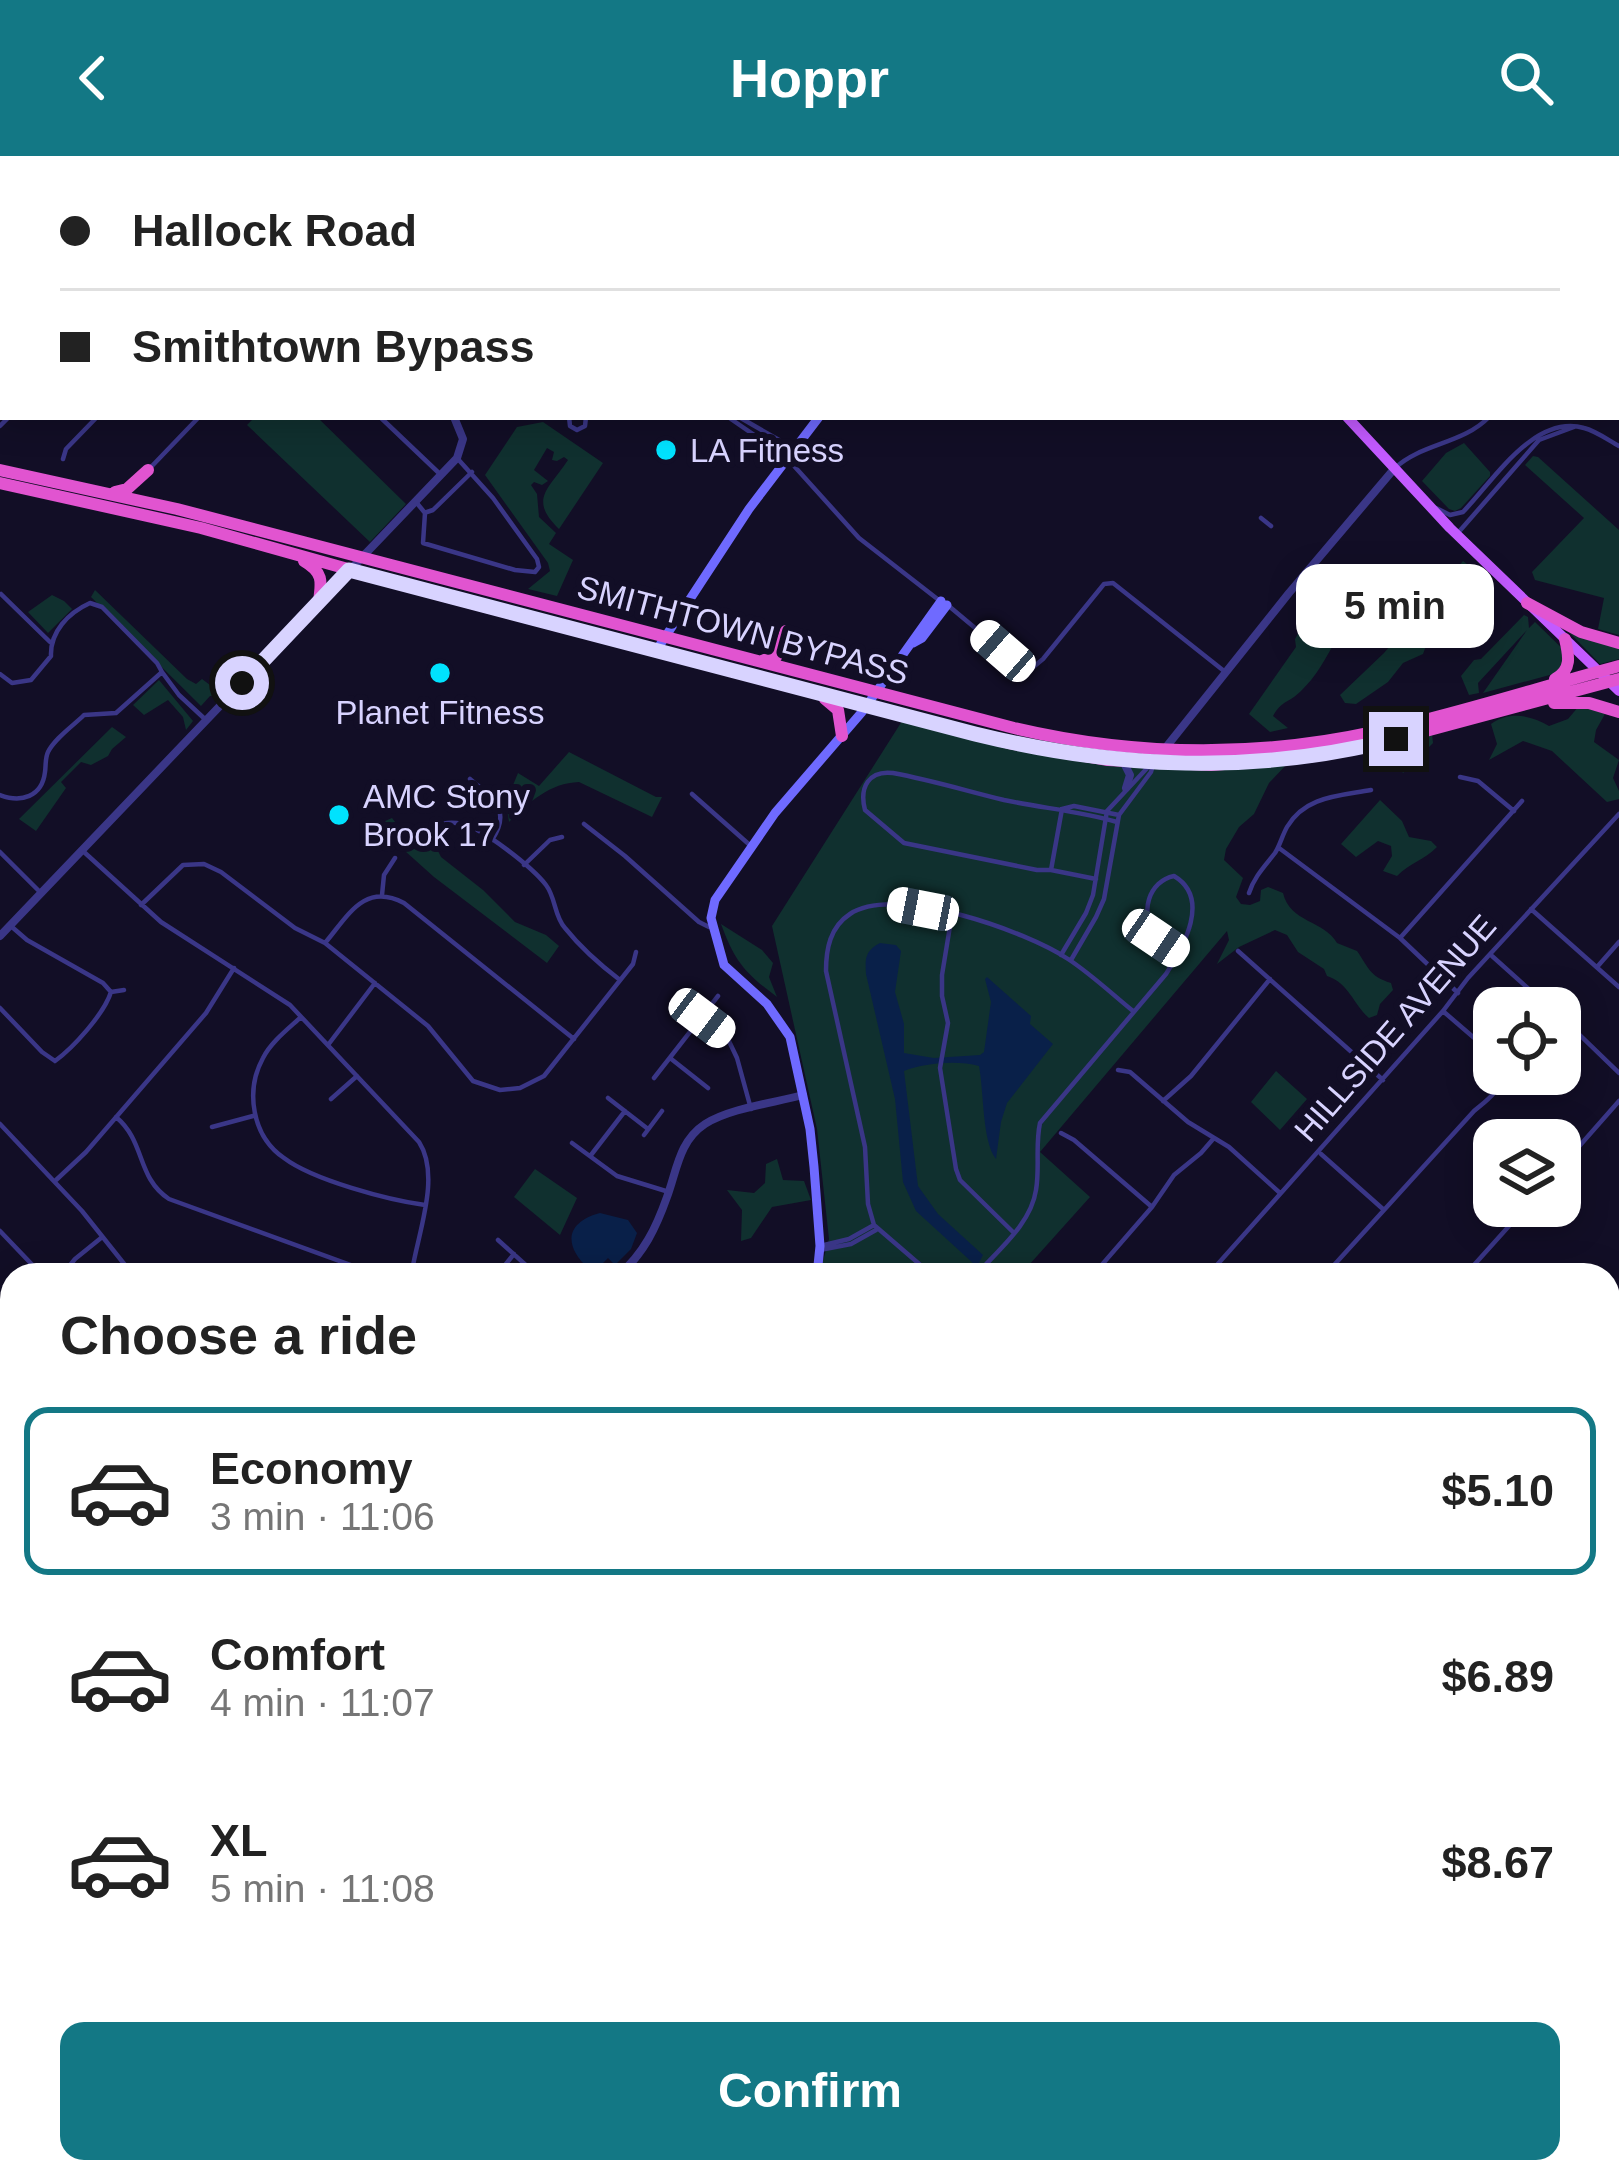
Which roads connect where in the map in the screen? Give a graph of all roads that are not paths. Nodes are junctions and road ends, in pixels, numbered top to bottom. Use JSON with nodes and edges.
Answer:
{"nodes":[{"id":1,"x":94,"y":420,"type":"edge"},
{"id":2,"x":196,"y":420,"type":"edge"},
{"id":3,"x":383,"y":420,"type":"edge"},
{"id":4,"x":455,"y":420,"type":"edge"},
{"id":5,"x":570,"y":420,"type":"edge"},
{"id":6,"x":586,"y":420,"type":"edge"},
{"id":7,"x":732,"y":420,"type":"edge"},
{"id":8,"x":744,"y":420,"type":"edge"},
{"id":9,"x":1350,"y":420,"type":"edge"},
{"id":10,"x":1477,"y":420,"type":"edge"},
{"id":11,"x":1486,"y":420,"type":"edge"},
{"id":12,"x":1588,"y":420,"type":"edge"},
{"id":13,"x":813,"y":421,"type":"edge"},
{"id":14,"x":1480,"y":426,"type":"junction"},
{"id":15,"x":1574,"y":428,"type":"junction"},
{"id":16,"x":1584,"y":428,"type":"junction"},
{"id":17,"x":1619,"y":446,"type":"edge"},
{"id":18,"x":458,"y":458,"type":"junction"},
{"id":19,"x":787,"y":458,"type":"junction"},
{"id":20,"x":63,"y":459,"type":"dead end"},
{"id":21,"x":1394,"y":469,"type":"junction"},
{"id":22,"x":0,"y":470,"type":"edge"},
{"id":23,"x":148,"y":470,"type":"junction"},
{"id":24,"x":472,"y":472,"type":"junction"},
{"id":25,"x":441,"y":476,"type":"junction"},
{"id":26,"x":0,"y":483,"type":"edge"},
{"id":27,"x":105,"y":493,"type":"junction"},
{"id":28,"x":416,"y":502,"type":"junction"},
{"id":29,"x":153,"y":503,"type":"junction"},
{"id":30,"x":1426,"y":503,"type":"junction"},
{"id":31,"x":425,"y":513,"type":"junction"},
{"id":32,"x":1261,"y":518,"type":"dead end"},
{"id":33,"x":1271,"y":526,"type":"dead end"},
{"id":34,"x":1456,"y":535,"type":"junction"},
{"id":35,"x":292,"y":555,"type":"junction"},
{"id":36,"x":361,"y":558,"type":"junction"},
{"id":37,"x":349,"y":570,"type":"junction"},
{"id":38,"x":1,"y":594,"type":"edge"},
{"id":39,"x":320,"y":601,"type":"junction"},
{"id":40,"x":944,"y":603,"type":"junction"},
{"id":41,"x":1527,"y":603,"type":"junction"},
{"id":42,"x":664,"y":637,"type":"junction"},
{"id":43,"x":1565,"y":639,"type":"junction"},
{"id":44,"x":50,"y":642,"type":"junction"},
{"id":45,"x":1619,"y":643,"type":"edge"},
{"id":46,"x":656,"y":651,"type":"junction"},
{"id":47,"x":754,"y":660,"type":"junction"},
{"id":48,"x":1619,"y":666,"type":"edge"},
{"id":49,"x":794,"y":671,"type":"junction"},
{"id":50,"x":162,"y":672,"type":"junction"},
{"id":51,"x":1225,"y":673,"type":"junction"},
{"id":52,"x":0,"y":674,"type":"edge"},
{"id":53,"x":1611,"y":681,"type":"edge"},
{"id":54,"x":1540,"y":687,"type":"junction"},
{"id":55,"x":808,"y":691,"type":"junction"},
{"id":56,"x":876,"y":692,"type":"junction"},
{"id":57,"x":866,"y":706,"type":"junction"},
{"id":58,"x":1511,"y":708,"type":"junction"},
{"id":59,"x":1619,"y":712,"type":"edge"},
{"id":60,"x":207,"y":721,"type":"junction"},
{"id":61,"x":842,"y":736,"type":"junction"},
{"id":62,"x":1163,"y":750,"type":"junction"},
{"id":63,"x":1123,"y":761,"type":"junction"},
{"id":64,"x":1153,"y":763,"type":"junction"},
{"id":65,"x":1460,"y":777,"type":"dead end"},
{"id":66,"x":470,"y":779,"type":"dead end"},
{"id":67,"x":1126,"y":788,"type":"junction"},
{"id":68,"x":1371,"y":790,"type":"dead end"},
{"id":69,"x":692,"y":794,"type":"dead end"},
{"id":70,"x":0,"y":795,"type":"edge"},
{"id":71,"x":1522,"y":801,"type":"dead end"},
{"id":72,"x":1061,"y":809,"type":"junction"},
{"id":73,"x":1514,"y":811,"type":"junction"},
{"id":74,"x":1619,"y":814,"type":"edge"},
{"id":75,"x":1106,"y":815,"type":"junction"},
{"id":76,"x":1118,"y":818,"type":"junction"},
{"id":77,"x":584,"y":824,"type":"dead end"},
{"id":78,"x":425,"y":830,"type":"dead end"},
{"id":79,"x":562,"y":838,"type":"dead end"},
{"id":80,"x":492,"y":840,"type":"junction"},
{"id":81,"x":752,"y":847,"type":"junction"},
{"id":82,"x":1279,"y":848,"type":"junction"},
{"id":83,"x":83,"y":851,"type":"junction"},
{"id":84,"x":0,"y":852,"type":"edge"},
{"id":85,"x":395,"y":857,"type":"dead end"},
{"id":86,"x":524,"y":865,"type":"junction"},
{"id":87,"x":1051,"y":870,"type":"junction"},
{"id":88,"x":1096,"y":879,"type":"junction"},
{"id":89,"x":41,"y":893,"type":"junction"},
{"id":90,"x":1249,"y":893,"type":"dead end"},
{"id":91,"x":382,"y":895,"type":"junction"},
{"id":92,"x":141,"y":904,"type":"junction"},
{"id":93,"x":1532,"y":909,"type":"junction"},
{"id":94,"x":952,"y":914,"type":"junction"},
{"id":95,"x":1084,"y":916,"type":"junction"},
{"id":96,"x":1094,"y":922,"type":"junction"},
{"id":97,"x":10,"y":925,"type":"junction"},
{"id":98,"x":712,"y":928,"type":"junction"},
{"id":99,"x":0,"y":936,"type":"edge"},
{"id":100,"x":1400,"y":938,"type":"junction"},
{"id":101,"x":1619,"y":942,"type":"edge"},
{"id":102,"x":325,"y":943,"type":"junction"},
{"id":103,"x":1238,"y":951,"type":"dead end"},
{"id":104,"x":636,"y":952,"type":"dead end"},
{"id":105,"x":1179,"y":953,"type":"junction"},
{"id":106,"x":1061,"y":955,"type":"junction"},
{"id":107,"x":1490,"y":955,"type":"junction"},
{"id":108,"x":1071,"y":960,"type":"junction"},
{"id":109,"x":234,"y":968,"type":"junction"},
{"id":110,"x":1597,"y":968,"type":"junction"},
{"id":111,"x":620,"y":980,"type":"junction"},
{"id":112,"x":1270,"y":980,"type":"junction"},
{"id":113,"x":375,"y":983,"type":"junction"},
{"id":114,"x":1526,"y":987,"type":"edge"},
{"id":115,"x":1619,"y":987,"type":"edge"},
{"id":116,"x":124,"y":990,"type":"dead end"},
{"id":117,"x":111,"y":992,"type":"junction"},
{"id":118,"x":1458,"y":993,"type":"junction"},
{"id":119,"x":718,"y":996,"type":"dead end"},
{"id":120,"x":0,"y":1008,"type":"edge"},
{"id":121,"x":1133,"y":1011,"type":"junction"},
{"id":122,"x":1444,"y":1011,"type":"junction"},
{"id":123,"x":301,"y":1017,"type":"junction"},
{"id":124,"x":702,"y":1018,"type":"junction"},
{"id":125,"x":1581,"y":1036,"type":"edge"},
{"id":126,"x":1473,"y":1037,"type":"edge"},
{"id":127,"x":574,"y":1039,"type":"junction"},
{"id":128,"x":328,"y":1045,"type":"junction"},
{"id":129,"x":670,"y":1058,"type":"junction"},
{"id":130,"x":55,"y":1060,"type":"junction"},
{"id":131,"x":55,"y":1070,"type":"dead end"},
{"id":132,"x":1118,"y":1070,"type":"dead end"},
{"id":133,"x":1619,"y":1073,"type":"edge"},
{"id":134,"x":357,"y":1076,"type":"junction"},
{"id":135,"x":654,"y":1078,"type":"dead end"},
{"id":136,"x":1382,"y":1080,"type":"junction"},
{"id":137,"x":708,"y":1088,"type":"dead end"},
{"id":138,"x":803,"y":1095,"type":"junction"},
{"id":139,"x":1494,"y":1095,"type":"edge"},
{"id":140,"x":608,"y":1098,"type":"dead end"},
{"id":141,"x":331,"y":1100,"type":"dead end"},
{"id":142,"x":1163,"y":1101,"type":"junction"},
{"id":143,"x":1619,"y":1101,"type":"edge"},
{"id":144,"x":751,"y":1108,"type":"junction"},
{"id":145,"x":625,"y":1111,"type":"junction"},
{"id":146,"x":662,"y":1111,"type":"dead end"},
{"id":147,"x":255,"y":1116,"type":"junction"},
{"id":148,"x":116,"y":1117,"type":"junction"},
{"id":149,"x":0,"y":1124,"type":"edge"},
{"id":150,"x":212,"y":1126,"type":"dead end"},
{"id":151,"x":1061,"y":1133,"type":"dead end"},
{"id":152,"x":1214,"y":1138,"type":"junction"},
{"id":153,"x":572,"y":1143,"type":"dead end"},
{"id":154,"x":1581,"y":1144,"type":"edge"},
{"id":155,"x":1319,"y":1152,"type":"junction"},
{"id":156,"x":591,"y":1155,"type":"junction"},
{"id":157,"x":55,"y":1181,"type":"junction"},
{"id":158,"x":669,"y":1192,"type":"junction"},
{"id":159,"x":1280,"y":1193,"type":"junction"},
{"id":160,"x":424,"y":1205,"type":"junction"},
{"id":161,"x":1152,"y":1208,"type":"junction"},
{"id":162,"x":1384,"y":1210,"type":"junction"},
{"id":163,"x":876,"y":1227,"type":"junction"},
{"id":164,"x":1508,"y":1227,"type":"edge"},
{"id":165,"x":0,"y":1231,"type":"edge"},
{"id":166,"x":1014,"y":1233,"type":"junction"},
{"id":167,"x":102,"y":1237,"type":"junction"},
{"id":168,"x":498,"y":1240,"type":"dead end"},
{"id":169,"x":820,"y":1248,"type":"junction"},
{"id":170,"x":514,"y":1255,"type":"junction"},
{"id":171,"x":31,"y":1263,"type":"edge"},
{"id":172,"x":72,"y":1263,"type":"edge"},
{"id":173,"x":122,"y":1263,"type":"edge"},
{"id":174,"x":332,"y":1263,"type":"edge"},
{"id":175,"x":415,"y":1263,"type":"edge"},
{"id":176,"x":507,"y":1263,"type":"edge"},
{"id":177,"x":523,"y":1263,"type":"edge"},
{"id":178,"x":632,"y":1263,"type":"edge"},
{"id":179,"x":818,"y":1263,"type":"edge"},
{"id":180,"x":918,"y":1263,"type":"edge"},
{"id":181,"x":987,"y":1263,"type":"edge"},
{"id":182,"x":1104,"y":1263,"type":"edge"},
{"id":183,"x":1219,"y":1263,"type":"edge"},
{"id":184,"x":1336,"y":1263,"type":"edge"},
{"id":185,"x":1476,"y":1263,"type":"edge"}],
"edges":[{"from":1,"to":20,"type":"street"},
{"from":2,"to":23,"type":"street"},
{"from":3,"to":25,"type":"street"},
{"from":4,"to":18,"type":"street"},
{"from":5,"to":6,"type":"street"},
{"from":7,"to":19,"type":"street"},
{"from":8,"to":19,"type":"street"},
{"from":9,"to":21,"type":"main road"},
{"from":10,"to":14,"type":"street"},
{"from":11,"to":14,"type":"street"},
{"from":12,"to":16,"type":"street"},
{"from":13,"to":19,"type":"main road"},
{"from":14,"to":21,"type":"street"},
{"from":15,"to":16,"type":"street"},
{"from":15,"to":30,"type":"street"},
{"from":15,"to":34,"type":"street"},
{"from":16,"to":17,"type":"street"},
{"from":18,"to":24,"type":"street"},
{"from":18,"to":25,"type":"street"},
{"from":19,"to":40,"type":"street"},
{"from":19,"to":42,"type":"main road"},
{"from":21,"to":30,"type":"main road"},
{"from":21,"to":51,"type":"street"},
{"from":22,"to":27,"type":"highway","name":"SMITHTOWN BYPASS"},
{"from":23,"to":27,"type":"highway"},
{"from":23,"to":29,"type":"highway"},
{"from":24,"to":31,"type":"street"},
{"from":24,"to":31,"type":"street"},
{"from":25,"to":28,"type":"street"},
{"from":26,"to":35,"type":"highway","name":"SMITHTOWN BYPASS"},
{"from":27,"to":29,"type":"highway","name":"SMITHTOWN BYPASS"},
{"from":28,"to":31,"type":"street"},
{"from":28,"to":36,"type":"street"},
{"from":29,"to":36,"type":"highway","name":"SMITHTOWN BYPASS"},
{"from":30,"to":34,"type":"main road"},
{"from":32,"to":33,"type":"street"},
{"from":34,"to":41,"type":"main road"},
{"from":35,"to":37,"type":"highway","name":"SMITHTOWN BYPASS"},
{"from":35,"to":39,"type":"highway"},
{"from":36,"to":37,"type":"street"},
{"from":36,"to":42,"type":"highway","name":"SMITHTOWN BYPASS"},
{"from":37,"to":39,"type":"street"},
{"from":37,"to":46,"type":"highway","name":"SMITHTOWN BYPASS"},
{"from":38,"to":44,"type":"street"},
{"from":39,"to":60,"type":"street"},
{"from":40,"to":51,"type":"street"},
{"from":40,"to":56,"type":"main road"},
{"from":41,"to":43,"type":"main road"},
{"from":41,"to":45,"type":"highway"},
{"from":42,"to":46,"type":"main road"},
{"from":42,"to":47,"type":"highway","name":"SMITHTOWN BYPASS"},
{"from":43,"to":53,"type":"main road"},
{"from":43,"to":54,"type":"highway"},
{"from":44,"to":50,"type":"street"},
{"from":44,"to":52,"type":"street"},
{"from":46,"to":55,"type":"highway","name":"SMITHTOWN BYPASS"},
{"from":47,"to":49,"type":"highway","name":"SMITHTOWN BYPASS"},
{"from":47,"to":49,"type":"highway"},
{"from":48,"to":53,"type":"highway","name":"SMITHTOWN BYPASS"},
{"from":49,"to":56,"type":"highway","name":"SMITHTOWN BYPASS"},
{"from":50,"to":60,"type":"street"},
{"from":50,"to":70,"type":"street"},
{"from":51,"to":62,"type":"street"},
{"from":53,"to":54,"type":"highway","name":"SMITHTOWN BYPASS"},
{"from":53,"to":58,"type":"highway","name":"SMITHTOWN BYPASS"},
{"from":54,"to":62,"type":"highway","name":"SMITHTOWN BYPASS"},
{"from":55,"to":57,"type":"highway","name":"SMITHTOWN BYPASS"},
{"from":55,"to":61,"type":"highway"},
{"from":56,"to":57,"type":"main road"},
{"from":56,"to":62,"type":"highway","name":"SMITHTOWN BYPASS"},
{"from":57,"to":61,"type":"main road"},
{"from":57,"to":63,"type":"highway","name":"SMITHTOWN BYPASS"},
{"from":58,"to":59,"type":"highway"},
{"from":58,"to":64,"type":"highway","name":"SMITHTOWN BYPASS"},
{"from":60,"to":83,"type":"street"},
{"from":61,"to":81,"type":"main road"},
{"from":62,"to":64,"type":"street"},
{"from":63,"to":64,"type":"highway","name":"SMITHTOWN BYPASS"},
{"from":63,"to":67,"type":"street"},
{"from":64,"to":67,"type":"street"},
{"from":64,"to":76,"type":"street"},
{"from":65,"to":73,"type":"street"},
{"from":66,"to":80,"type":"street"},
{"from":67,"to":75,"type":"street"},
{"from":68,"to":82,"type":"street"},
{"from":69,"to":81,"type":"street"},
{"from":71,"to":73,"type":"street"},
{"from":72,"to":75,"type":"street"},
{"from":72,"to":87,"type":"street"},
{"from":72,"to":87,"type":"street"},
{"from":73,"to":100,"type":"street"},
{"from":74,"to":93,"type":"street","name":"HILLSIDE AVENUE"},
{"from":75,"to":76,"type":"street"},
{"from":75,"to":88,"type":"street"},
{"from":76,"to":96,"type":"street"},
{"from":77,"to":98,"type":"street"},
{"from":78,"to":80,"type":"street"},
{"from":79,"to":86,"type":"street"},
{"from":80,"to":86,"type":"street"},
{"from":81,"to":98,"type":"main road"},
{"from":82,"to":90,"type":"street"},
{"from":82,"to":100,"type":"street"},
{"from":83,"to":89,"type":"street"},
{"from":83,"to":92,"type":"street"},
{"from":84,"to":89,"type":"street"},
{"from":85,"to":91,"type":"street"},
{"from":86,"to":111,"type":"street"},
{"from":87,"to":88,"type":"street"},
{"from":88,"to":95,"type":"street"},
{"from":89,"to":97,"type":"street"},
{"from":91,"to":102,"type":"street"},
{"from":91,"to":127,"type":"street"},
{"from":92,"to":102,"type":"street"},
{"from":92,"to":109,"type":"street"},
{"from":93,"to":107,"type":"street","name":"HILLSIDE AVENUE"},
{"from":93,"to":110,"type":"street"},
{"from":94,"to":106,"type":"street"},
{"from":94,"to":163,"type":"street"},
{"from":94,"to":166,"type":"street"},
{"from":95,"to":96,"type":"street"},
{"from":95,"to":106,"type":"street"},
{"from":96,"to":108,"type":"street"},
{"from":97,"to":99,"type":"street"},
{"from":97,"to":117,"type":"street"},
{"from":98,"to":138,"type":"main road"},
{"from":100,"to":118,"type":"street"},
{"from":101,"to":110,"type":"street"},
{"from":102,"to":113,"type":"street"},
{"from":103,"to":112,"type":"street"},
{"from":104,"to":111,"type":"street"},
{"from":105,"to":105,"type":"street"},
{"from":105,"to":121,"type":"street"},
{"from":106,"to":108,"type":"street"},
{"from":107,"to":114,"type":"street"},
{"from":107,"to":118,"type":"street","name":"HILLSIDE AVENUE"},
{"from":108,"to":121,"type":"street"},
{"from":109,"to":123,"type":"street"},
{"from":109,"to":148,"type":"street"},
{"from":110,"to":115,"type":"street"},
{"from":111,"to":127,"type":"street"},
{"from":112,"to":136,"type":"street"},
{"from":112,"to":142,"type":"street"},
{"from":113,"to":127,"type":"street"},
{"from":113,"to":128,"type":"street"},
{"from":116,"to":117,"type":"street"},
{"from":117,"to":130,"type":"street"},
{"from":118,"to":122,"type":"street","name":"HILLSIDE AVENUE"},
{"from":119,"to":124,"type":"street"},
{"from":120,"to":130,"type":"street"},
{"from":121,"to":166,"type":"street"},
{"from":122,"to":126,"type":"street"},
{"from":122,"to":136,"type":"street","name":"HILLSIDE AVENUE"},
{"from":123,"to":128,"type":"street"},
{"from":123,"to":147,"type":"street"},
{"from":124,"to":129,"type":"street"},
{"from":124,"to":144,"type":"street"},
{"from":125,"to":133,"type":"street"},
{"from":128,"to":134,"type":"street"},
{"from":129,"to":135,"type":"street"},
{"from":129,"to":137,"type":"street"},
{"from":130,"to":131,"type":"street"},
{"from":132,"to":142,"type":"street"},
{"from":134,"to":141,"type":"street"},
{"from":134,"to":160,"type":"street"},
{"from":136,"to":155,"type":"street","name":"HILLSIDE AVENUE"},
{"from":138,"to":144,"type":"street"},
{"from":138,"to":169,"type":"main road"},
{"from":139,"to":162,"type":"street"},
{"from":140,"to":145,"type":"street"},
{"from":142,"to":152,"type":"street"},
{"from":143,"to":154,"type":"street"},
{"from":144,"to":158,"type":"street"},
{"from":145,"to":146,"type":"street"},
{"from":145,"to":156,"type":"street"},
{"from":147,"to":150,"type":"street"},
{"from":147,"to":160,"type":"street"},
{"from":148,"to":157,"type":"street"},
{"from":148,"to":174,"type":"street"},
{"from":149,"to":157,"type":"street"},
{"from":151,"to":161,"type":"street"},
{"from":152,"to":159,"type":"street"},
{"from":152,"to":161,"type":"street"},
{"from":153,"to":156,"type":"street"},
{"from":155,"to":159,"type":"street","name":"HILLSIDE AVENUE"},
{"from":155,"to":162,"type":"street"},
{"from":156,"to":158,"type":"street"},
{"from":157,"to":167,"type":"street"},
{"from":158,"to":178,"type":"street"},
{"from":159,"to":183,"type":"street","name":"HILLSIDE AVENUE"},
{"from":160,"to":175,"type":"street"},
{"from":161,"to":182,"type":"street"},
{"from":162,"to":184,"type":"street"},
{"from":163,"to":169,"type":"street"},
{"from":163,"to":180,"type":"street"},
{"from":164,"to":185,"type":"street"},
{"from":165,"to":171,"type":"street"},
{"from":166,"to":181,"type":"street"},
{"from":167,"to":172,"type":"street"},
{"from":167,"to":173,"type":"street"},
{"from":168,"to":170,"type":"street"},
{"from":169,"to":179,"type":"main road"},
{"from":170,"to":176,"type":"street"},
{"from":170,"to":177,"type":"street"}]}
